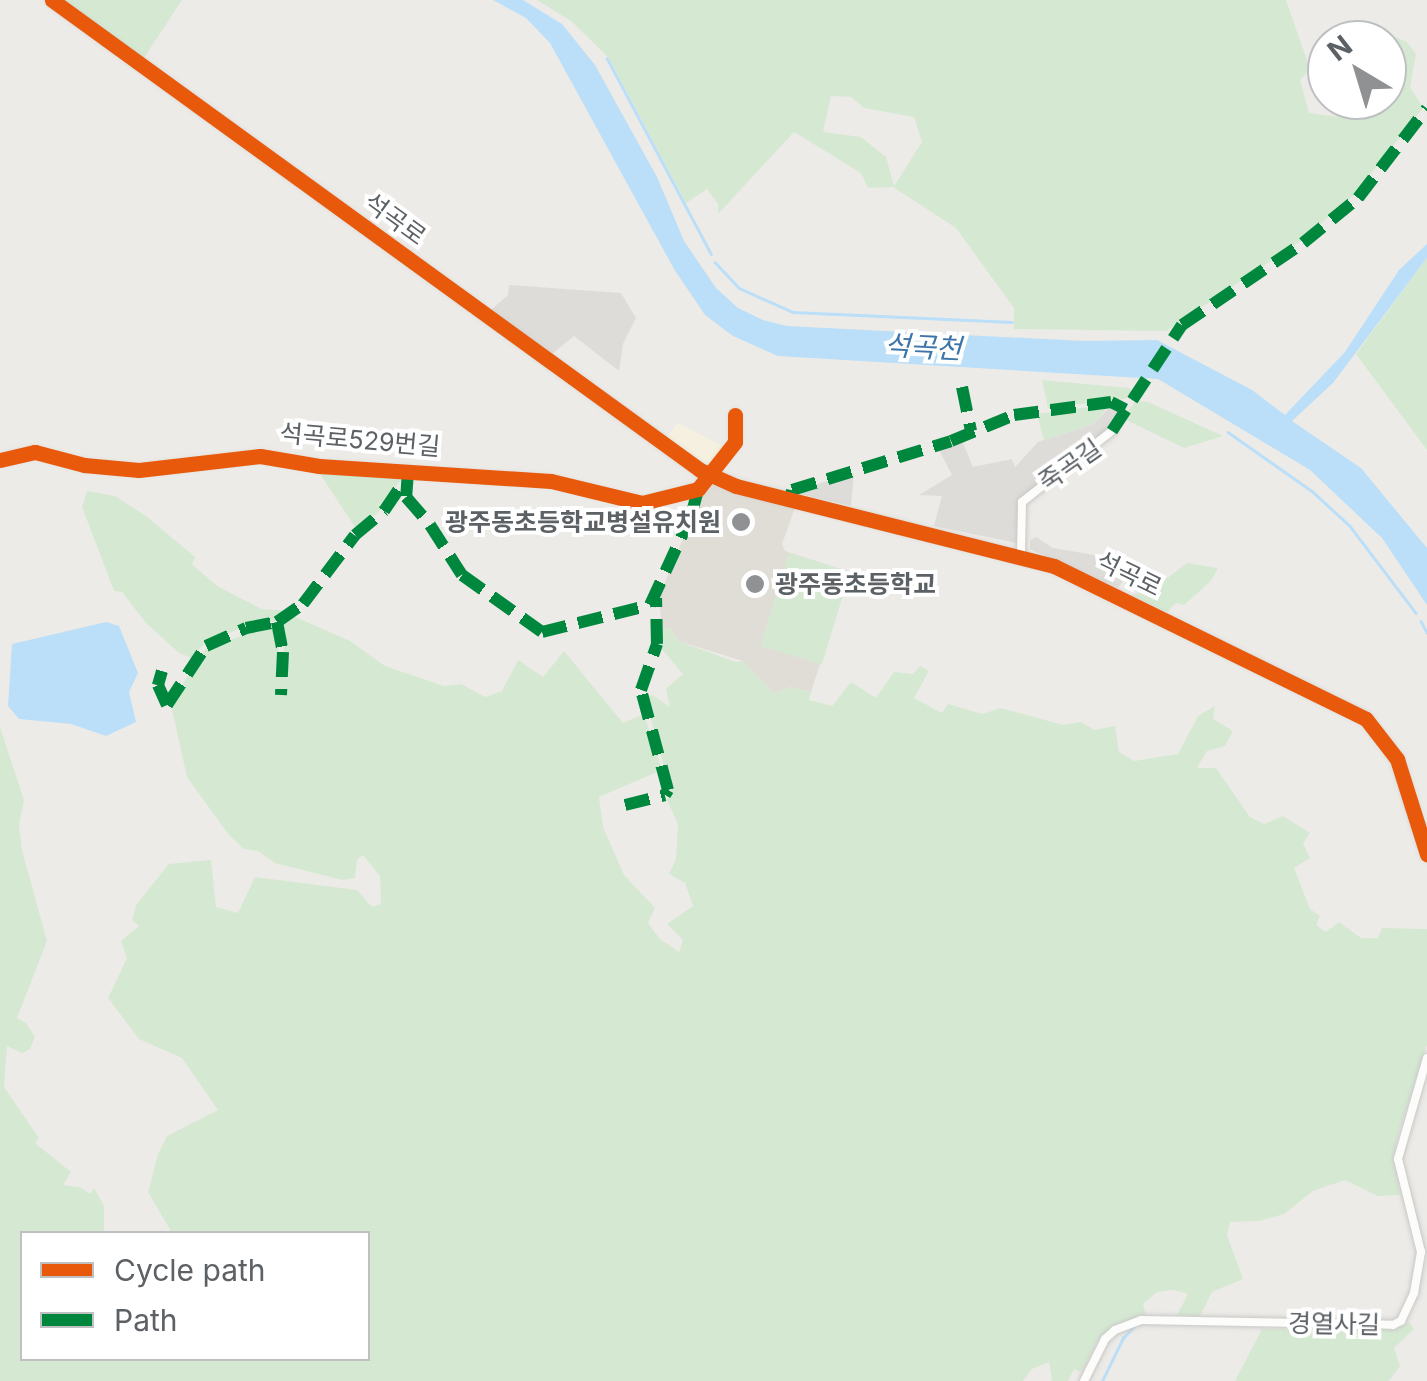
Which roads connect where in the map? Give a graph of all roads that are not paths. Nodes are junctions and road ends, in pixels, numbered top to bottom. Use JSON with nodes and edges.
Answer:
{"nodes":[{"id":1,"x":52,"y":0,"type":"edge"},
{"id":2,"x":735,"y":415,"type":"dead end"},
{"id":3,"x":1112,"y":431,"type":"dead end"},
{"id":4,"x":0,"y":460,"type":"edge"},
{"id":5,"x":709,"y":475,"type":"junction"},
{"id":6,"x":1022,"y":555,"type":"junction"},
{"id":7,"x":1427,"y":854,"type":"edge"},
{"id":8,"x":1427,"y":1058,"type":"edge"},
{"id":9,"x":1084,"y":1381,"type":"edge"}],
"edges":[{"from":1,"to":5,"type":"street","name":"석곡로"},
{"from":2,"to":5,"type":"street"},
{"from":3,"to":6,"type":"street","name":"죽곡길"},
{"from":4,"to":5,"type":"street","name":"석곡로529번길"},
{"from":5,"to":6,"type":"street","name":"석곡로"},
{"from":6,"to":7,"type":"street","name":"석곡로"},
{"from":8,"to":9,"type":"street","name":"경열사길"}]}
